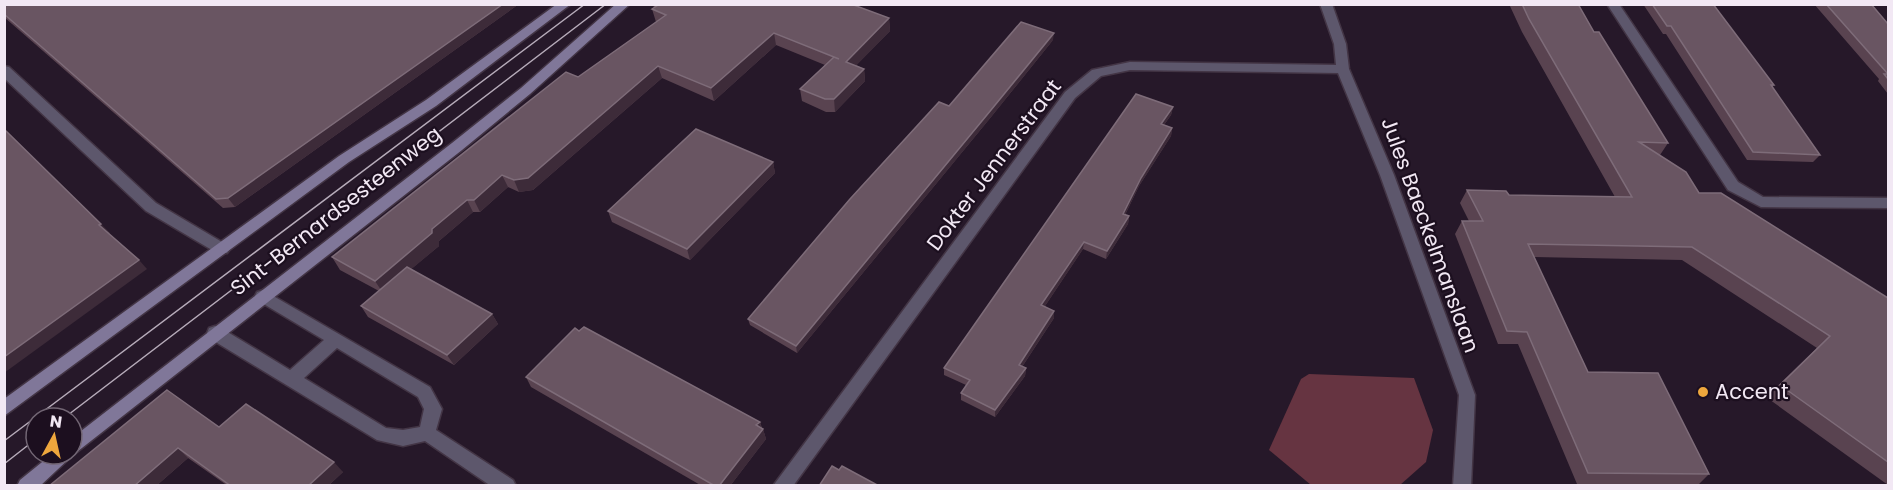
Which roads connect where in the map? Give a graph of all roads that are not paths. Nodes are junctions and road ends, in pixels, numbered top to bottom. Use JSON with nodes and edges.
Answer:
{"nodes":[{"id":1,"x":565,"y":4,"type":"edge"},
{"id":2,"x":624,"y":4,"type":"edge"},
{"id":3,"x":1326,"y":4,"type":"edge"},
{"id":4,"x":1613,"y":4,"type":"edge"},
{"id":5,"x":1343,"y":68,"type":"junction"},
{"id":6,"x":4,"y":69,"type":"edge"},
{"id":7,"x":1888,"y":203,"type":"edge"},
{"id":8,"x":222,"y":249,"type":"junction"},
{"id":9,"x":263,"y":296,"type":"junction"},
{"id":10,"x":215,"y":333,"type":"junction"},
{"id":11,"x":336,"y":339,"type":"junction"},
{"id":12,"x":291,"y":380,"type":"junction"},
{"id":13,"x":4,"y":409,"type":"edge"},
{"id":14,"x":427,"y":433,"type":"junction"},
{"id":15,"x":84,"y":438,"type":"edge"},
{"id":16,"x":50,"y":466,"type":"edge"},
{"id":17,"x":26,"y":486,"type":"edge"},
{"id":18,"x":507,"y":486,"type":"edge"},
{"id":19,"x":782,"y":486,"type":"edge"},
{"id":20,"x":1462,"y":486,"type":"edge"}],
"edges":[{"from":1,"to":8,"type":"main road","name":"Sint-Bernardsesteenweg"},
{"from":2,"to":9,"type":"main road","name":"Sint-Bernardsesteenweg"},
{"from":3,"to":5,"type":"street","name":"Jules Baeckelmanslaan"},
{"from":4,"to":7,"type":"street"},
{"from":5,"to":19,"type":"street","name":"Dokter Jennerstraat"},
{"from":5,"to":20,"type":"street","name":"Jules Baeckelmanslaan"},
{"from":6,"to":8,"type":"street"},
{"from":8,"to":13,"type":"main road","name":"Sint-Bernardsesteenweg"},
{"from":9,"to":10,"type":"main road","name":"Sint-Bernardsesteenweg"},
{"from":9,"to":11,"type":"street"},
{"from":10,"to":12,"type":"street"},
{"from":10,"to":15,"type":"main road","name":"Sint-Bernardsesteenweg"},
{"from":11,"to":12,"type":"street"},
{"from":11,"to":14,"type":"street"},
{"from":12,"to":14,"type":"street"},
{"from":14,"to":18,"type":"street"},
{"from":16,"to":17,"type":"main road"}]}
